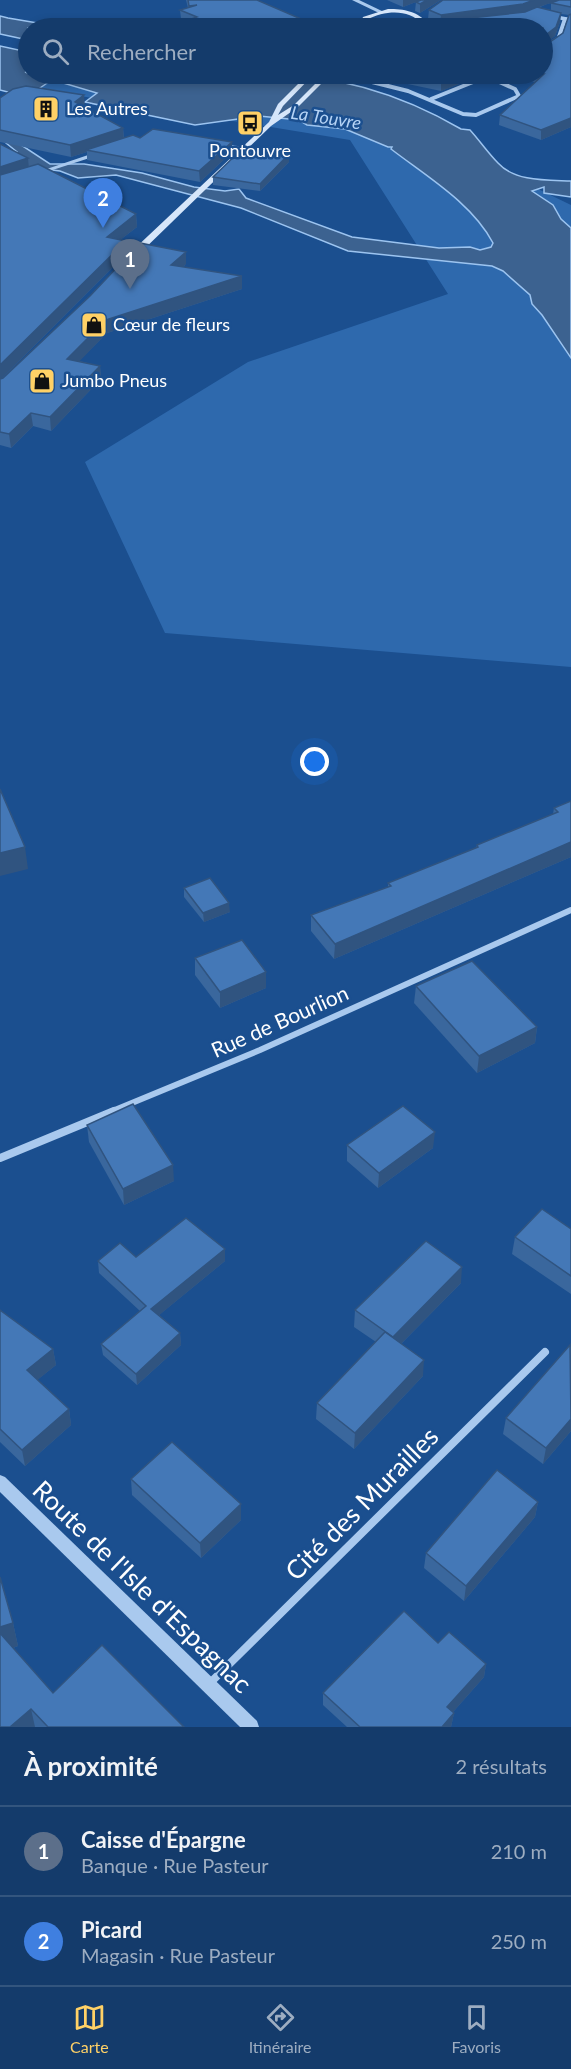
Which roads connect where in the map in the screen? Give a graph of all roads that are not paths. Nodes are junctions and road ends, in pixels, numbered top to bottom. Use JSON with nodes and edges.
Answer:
{"nodes":[{"id":1,"x":355,"y":0,"type":"edge"},
{"id":2,"x":417,"y":7,"type":"edge"},
{"id":3,"x":381,"y":12,"type":"junction"},
{"id":4,"x":401,"y":12,"type":"junction"},
{"id":5,"x":537,"y":13,"type":"edge"},
{"id":6,"x":364,"y":18,"type":"edge"},
{"id":7,"x":424,"y":18,"type":"edge"},
{"id":8,"x":568,"y":20,"type":"edge"},
{"id":9,"x":553,"y":44,"type":"edge"},
{"id":10,"x":301,"y":84,"type":"edge"},
{"id":11,"x":318,"y":84,"type":"edge"},
{"id":12,"x":377,"y":84,"type":"edge"},
{"id":13,"x":467,"y":84,"type":"edge"},
{"id":14,"x":504,"y":84,"type":"edge"},
{"id":15,"x":431,"y":99,"type":"junction"},
{"id":16,"x":271,"y":123,"type":"junction"},
{"id":17,"x":207,"y":143,"type":"edge"},
{"id":18,"x":112,"y":149,"type":"edge"},
{"id":19,"x":243,"y":149,"type":"junction"},
{"id":20,"x":23,"y":177,"type":"edge"},
{"id":21,"x":126,"y":263,"type":"edge"},
{"id":22,"x":571,"y":910,"type":"edge"},
{"id":23,"x":0,"y":1158,"type":"edge"},
{"id":24,"x":545,"y":1352,"type":"dead end"},
{"id":25,"x":0,"y":1482,"type":"edge"},
{"id":26,"x":208,"y":1685,"type":"junction"},
{"id":27,"x":251,"y":1727,"type":"edge"}],
"edges":[{"from":1,"to":3,"type":"street"},
{"from":2,"to":4,"type":"main road"},
{"from":3,"to":4,"type":"main road"},
{"from":3,"to":6,"type":"main road"},
{"from":4,"to":7,"type":"main road"},
{"from":5,"to":8,"type":"street"},
{"from":8,"to":9,"type":"street"},
{"from":10,"to":16,"type":"main road"},
{"from":11,"to":16,"type":"main road"},
{"from":12,"to":15,"type":"street"},
{"from":13,"to":15,"type":"street"},
{"from":14,"to":15,"type":"street"},
{"from":16,"to":19,"type":"main road"},
{"from":17,"to":19,"type":"street"},
{"from":18,"to":20,"type":"street"},
{"from":19,"to":21,"type":"main road"},
{"from":22,"to":23,"type":"street","name":"Rue de Bourlion"},
{"from":24,"to":26,"type":"street","name":"Cité des Murailles"},
{"from":25,"to":26,"type":"street","name":"Route de l'Isle d'Espagnac"},
{"from":26,"to":27,"type":"street","name":"Route de l'Isle d'Espagnac"}]}
